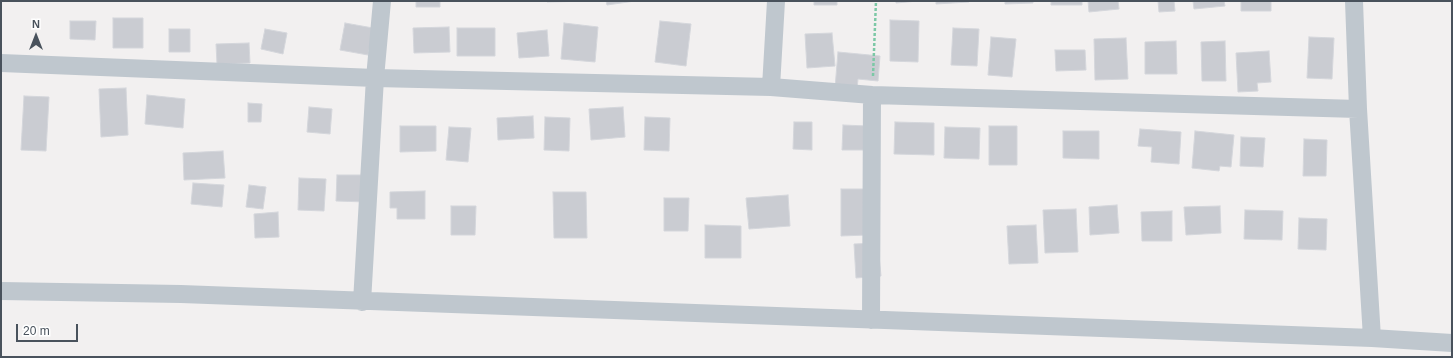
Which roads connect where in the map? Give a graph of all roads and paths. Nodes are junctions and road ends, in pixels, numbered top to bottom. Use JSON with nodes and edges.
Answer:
{"nodes":[{"id":1,"x":382,"y":1,"type":"edge"},
{"id":2,"x":776,"y":1,"type":"edge"},
{"id":3,"x":876,"y":1,"type":"edge"},
{"id":4,"x":1354,"y":1,"type":"edge"},
{"id":5,"x":1,"y":63,"type":"edge"},
{"id":6,"x":375,"y":78,"type":"junction"},
{"id":7,"x":771,"y":87,"type":"junction"},
{"id":8,"x":872,"y":95,"type":"junction"},
{"id":9,"x":1358,"y":109,"type":"junction"},
{"id":10,"x":1,"y":291,"type":"edge"},
{"id":11,"x":362,"y":302,"type":"junction"},
{"id":12,"x":871,"y":320,"type":"junction"},
{"id":13,"x":1372,"y":338,"type":"junction"},
{"id":14,"x":1452,"y":343,"type":"edge"}],
"edges":[{"from":1,"to":6,"type":"street"},
{"from":2,"to":7,"type":"street"},
{"from":3,"to":8,"type":"path"},
{"from":4,"to":9,"type":"street"},
{"from":5,"to":6,"type":"street"},
{"from":6,"to":7,"type":"street"},
{"from":6,"to":11,"type":"street"},
{"from":7,"to":8,"type":"street"},
{"from":8,"to":9,"type":"street"},
{"from":8,"to":12,"type":"street"},
{"from":9,"to":13,"type":"street"},
{"from":10,"to":11,"type":"street"},
{"from":11,"to":12,"type":"street"},
{"from":12,"to":13,"type":"street"},
{"from":13,"to":14,"type":"street"}]}
